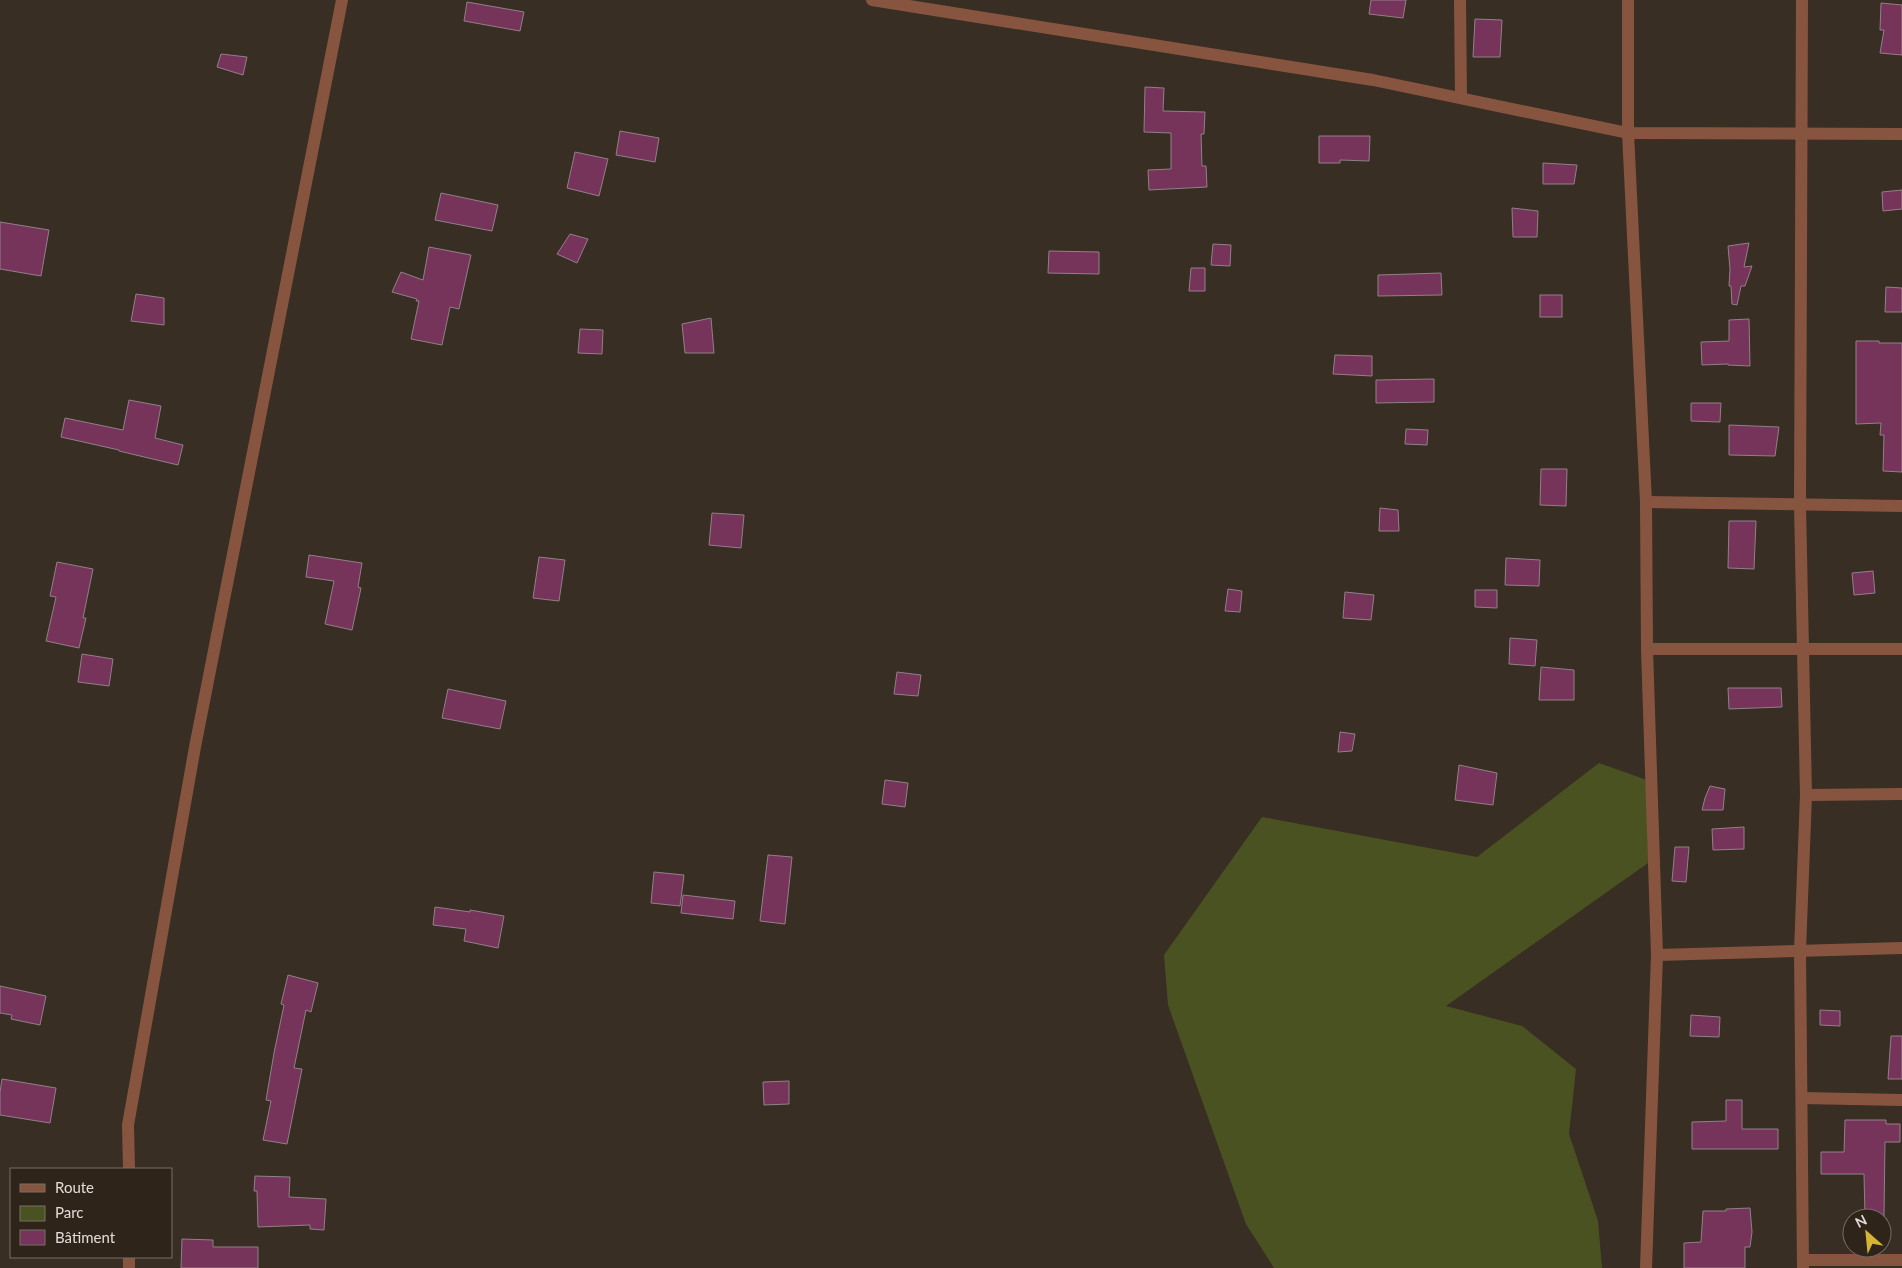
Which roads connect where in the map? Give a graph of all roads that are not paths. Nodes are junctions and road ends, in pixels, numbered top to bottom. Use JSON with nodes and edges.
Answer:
{"nodes":[{"id":1,"x":342,"y":0,"type":"edge"},
{"id":2,"x":872,"y":0,"type":"edge"},
{"id":3,"x":1460,"y":0,"type":"edge"},
{"id":4,"x":1628,"y":0,"type":"edge"},
{"id":5,"x":1802,"y":0,"type":"edge"},
{"id":6,"x":1461,"y":98,"type":"junction"},
{"id":7,"x":1628,"y":133,"type":"junction"},
{"id":8,"x":1801,"y":134,"type":"junction"},
{"id":9,"x":1902,"y":134,"type":"edge"},
{"id":10,"x":1646,"y":502,"type":"junction"},
{"id":11,"x":1800,"y":505,"type":"junction"},
{"id":12,"x":1902,"y":506,"type":"edge"},
{"id":13,"x":1647,"y":649,"type":"junction"},
{"id":14,"x":1803,"y":649,"type":"junction"},
{"id":15,"x":1902,"y":649,"type":"edge"},
{"id":16,"x":1902,"y":794,"type":"edge"},
{"id":17,"x":1806,"y":795,"type":"junction"},
{"id":18,"x":1902,"y":948,"type":"edge"},
{"id":19,"x":1800,"y":951,"type":"junction"},
{"id":20,"x":1657,"y":955,"type":"junction"},
{"id":21,"x":1802,"y":1098,"type":"junction"},
{"id":22,"x":1902,"y":1100,"type":"edge"},
{"id":23,"x":129,"y":1168,"type":"edge"},
{"id":24,"x":1902,"y":1260,"type":"edge"},
{"id":25,"x":1803,"y":1264,"type":"edge"},
{"id":26,"x":1646,"y":1268,"type":"edge"}],
"edges":[{"from":1,"to":23,"type":"street"},
{"from":2,"to":6,"type":"street"},
{"from":3,"to":6,"type":"street"},
{"from":4,"to":7,"type":"street"},
{"from":5,"to":8,"type":"street"},
{"from":6,"to":7,"type":"street"},
{"from":7,"to":8,"type":"street"},
{"from":7,"to":10,"type":"street"},
{"from":8,"to":9,"type":"street"},
{"from":8,"to":11,"type":"street"},
{"from":10,"to":11,"type":"street"},
{"from":10,"to":13,"type":"street"},
{"from":11,"to":12,"type":"street"},
{"from":11,"to":14,"type":"street"},
{"from":13,"to":14,"type":"street"},
{"from":13,"to":20,"type":"street"},
{"from":14,"to":15,"type":"street"},
{"from":14,"to":17,"type":"street"},
{"from":16,"to":17,"type":"street"},
{"from":17,"to":19,"type":"street"},
{"from":18,"to":19,"type":"street"},
{"from":19,"to":20,"type":"street"},
{"from":19,"to":21,"type":"street"},
{"from":20,"to":26,"type":"street"},
{"from":21,"to":22,"type":"street"},
{"from":21,"to":25,"type":"street"},
{"from":24,"to":25,"type":"street"}]}
